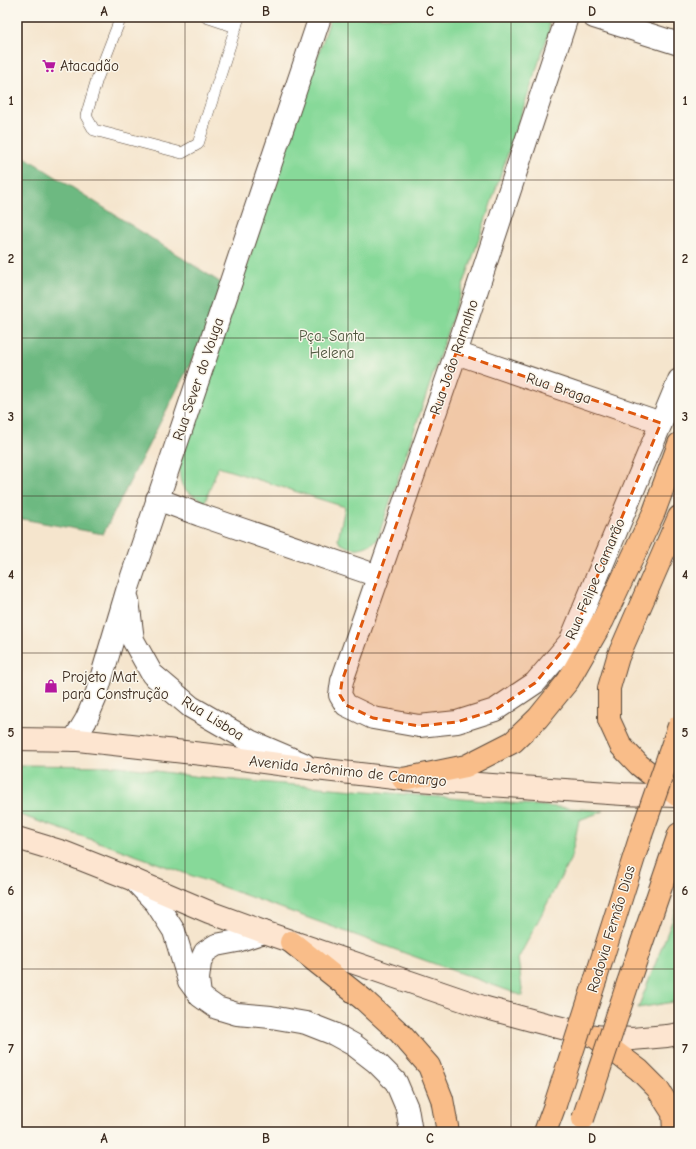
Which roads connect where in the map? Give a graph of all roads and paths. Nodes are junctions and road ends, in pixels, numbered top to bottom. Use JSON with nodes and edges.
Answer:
{"nodes":[{"id":1,"x":121,"y":17,"type":"edge"},
{"id":2,"x":206,"y":17,"type":"edge"},
{"id":3,"x":320,"y":17,"type":"edge"},
{"id":4,"x":567,"y":17,"type":"edge"},
{"id":5,"x":594,"y":17,"type":"edge"},
{"id":6,"x":238,"y":22,"type":"edge"},
{"id":7,"x":679,"y":44,"type":"edge"},
{"id":8,"x":456,"y":353,"type":"junction"},
{"id":9,"x":679,"y":380,"type":"edge"},
{"id":10,"x":661,"y":423,"type":"junction"},
{"id":11,"x":679,"y":444,"type":"edge"},
{"id":12,"x":157,"y":499,"type":"junction"},
{"id":13,"x":679,"y":517,"type":"edge"},
{"id":14,"x":378,"y":576,"type":"junction"},
{"id":15,"x":127,"y":591,"type":"junction"},
{"id":16,"x":340,"y":695,"type":"joint"},
{"id":17,"x":679,"y":726,"type":"edge"},
{"id":18,"x":17,"y":739,"type":"edge"},
{"id":19,"x":67,"y":740,"type":"junction"},
{"id":20,"x":17,"y":750,"type":"edge"},
{"id":21,"x":316,"y":769,"type":"junction"},
{"id":22,"x":403,"y":779,"type":"junction"},
{"id":23,"x":678,"y":796,"type":"edge"},
{"id":24,"x":17,"y":826,"type":"edge"},
{"id":25,"x":678,"y":835,"type":"edge"},
{"id":26,"x":17,"y":838,"type":"edge"},
{"id":27,"x":63,"y":852,"type":"junction"},
{"id":28,"x":134,"y":880,"type":"junction"},
{"id":29,"x":264,"y":932,"type":"junction"},
{"id":30,"x":291,"y":942,"type":"junction"},
{"id":31,"x":200,"y":996,"type":"junction"},
{"id":32,"x":679,"y":1034,"type":"edge"},
{"id":33,"x":594,"y":1036,"type":"junction"},
{"id":34,"x":581,"y":1125,"type":"edge"},
{"id":35,"x":411,"y":1132,"type":"edge"},
{"id":36,"x":448,"y":1132,"type":"edge"},
{"id":37,"x":545,"y":1132,"type":"edge"},
{"id":38,"x":674,"y":1132,"type":"edge"}],
"edges":[{"from":1,"to":6,"type":"lane"},
{"from":2,"to":6,"type":"lane"},
{"from":3,"to":12,"type":"street","name":"Rua Sever do Vouga"},
{"from":4,"to":8,"type":"street","name":"Rua João Ramalho"},
{"from":5,"to":7,"type":"street"},
{"from":8,"to":10,"type":"street","name":"Rua Braga"},
{"from":8,"to":14,"type":"street","name":"Rua João Ramalho"},
{"from":9,"to":10,"type":"street","name":"Rua Felipe Camarão"},
{"from":10,"to":16,"type":"street","name":"Rua Felipe Camarão"},
{"from":11,"to":22,"type":"highway"},
{"from":12,"to":14,"type":"street"},
{"from":12,"to":15,"type":"street","name":"Rua Sever do Vouga"},
{"from":13,"to":23,"type":"highway"},
{"from":14,"to":16,"type":"street","name":"Rua João Ramalho"},
{"from":15,"to":19,"type":"street","name":"Rua Sever do Vouga"},
{"from":15,"to":21,"type":"street","name":"Rua Lisboa"},
{"from":17,"to":37,"type":"highway","name":"Rodovia Fernão Dias","bridge":true},
{"from":18,"to":19,"type":"main road","name":"Avenida Jerônimo de Camargo"},
{"from":19,"to":20,"type":"main road"},
{"from":19,"to":21,"type":"main road","name":"Avenida Jerônimo de Camargo"},
{"from":21,"to":22,"type":"main road","name":"Avenida Jerônimo de Camargo"},
{"from":22,"to":23,"type":"main road","name":"Avenida Jerônimo de Camargo"},
{"from":24,"to":27,"type":"main road"},
{"from":25,"to":34,"type":"highway","bridge":true},
{"from":26,"to":27,"type":"main road"},
{"from":27,"to":28,"type":"main road"},
{"from":28,"to":29,"type":"main road"},
{"from":28,"to":31,"type":"street"},
{"from":29,"to":30,"type":"main road"},
{"from":29,"to":31,"type":"street"},
{"from":30,"to":33,"type":"main road"},
{"from":30,"to":36,"type":"highway"},
{"from":31,"to":35,"type":"street"},
{"from":32,"to":33,"type":"main road"},
{"from":33,"to":38,"type":"highway"}]}
